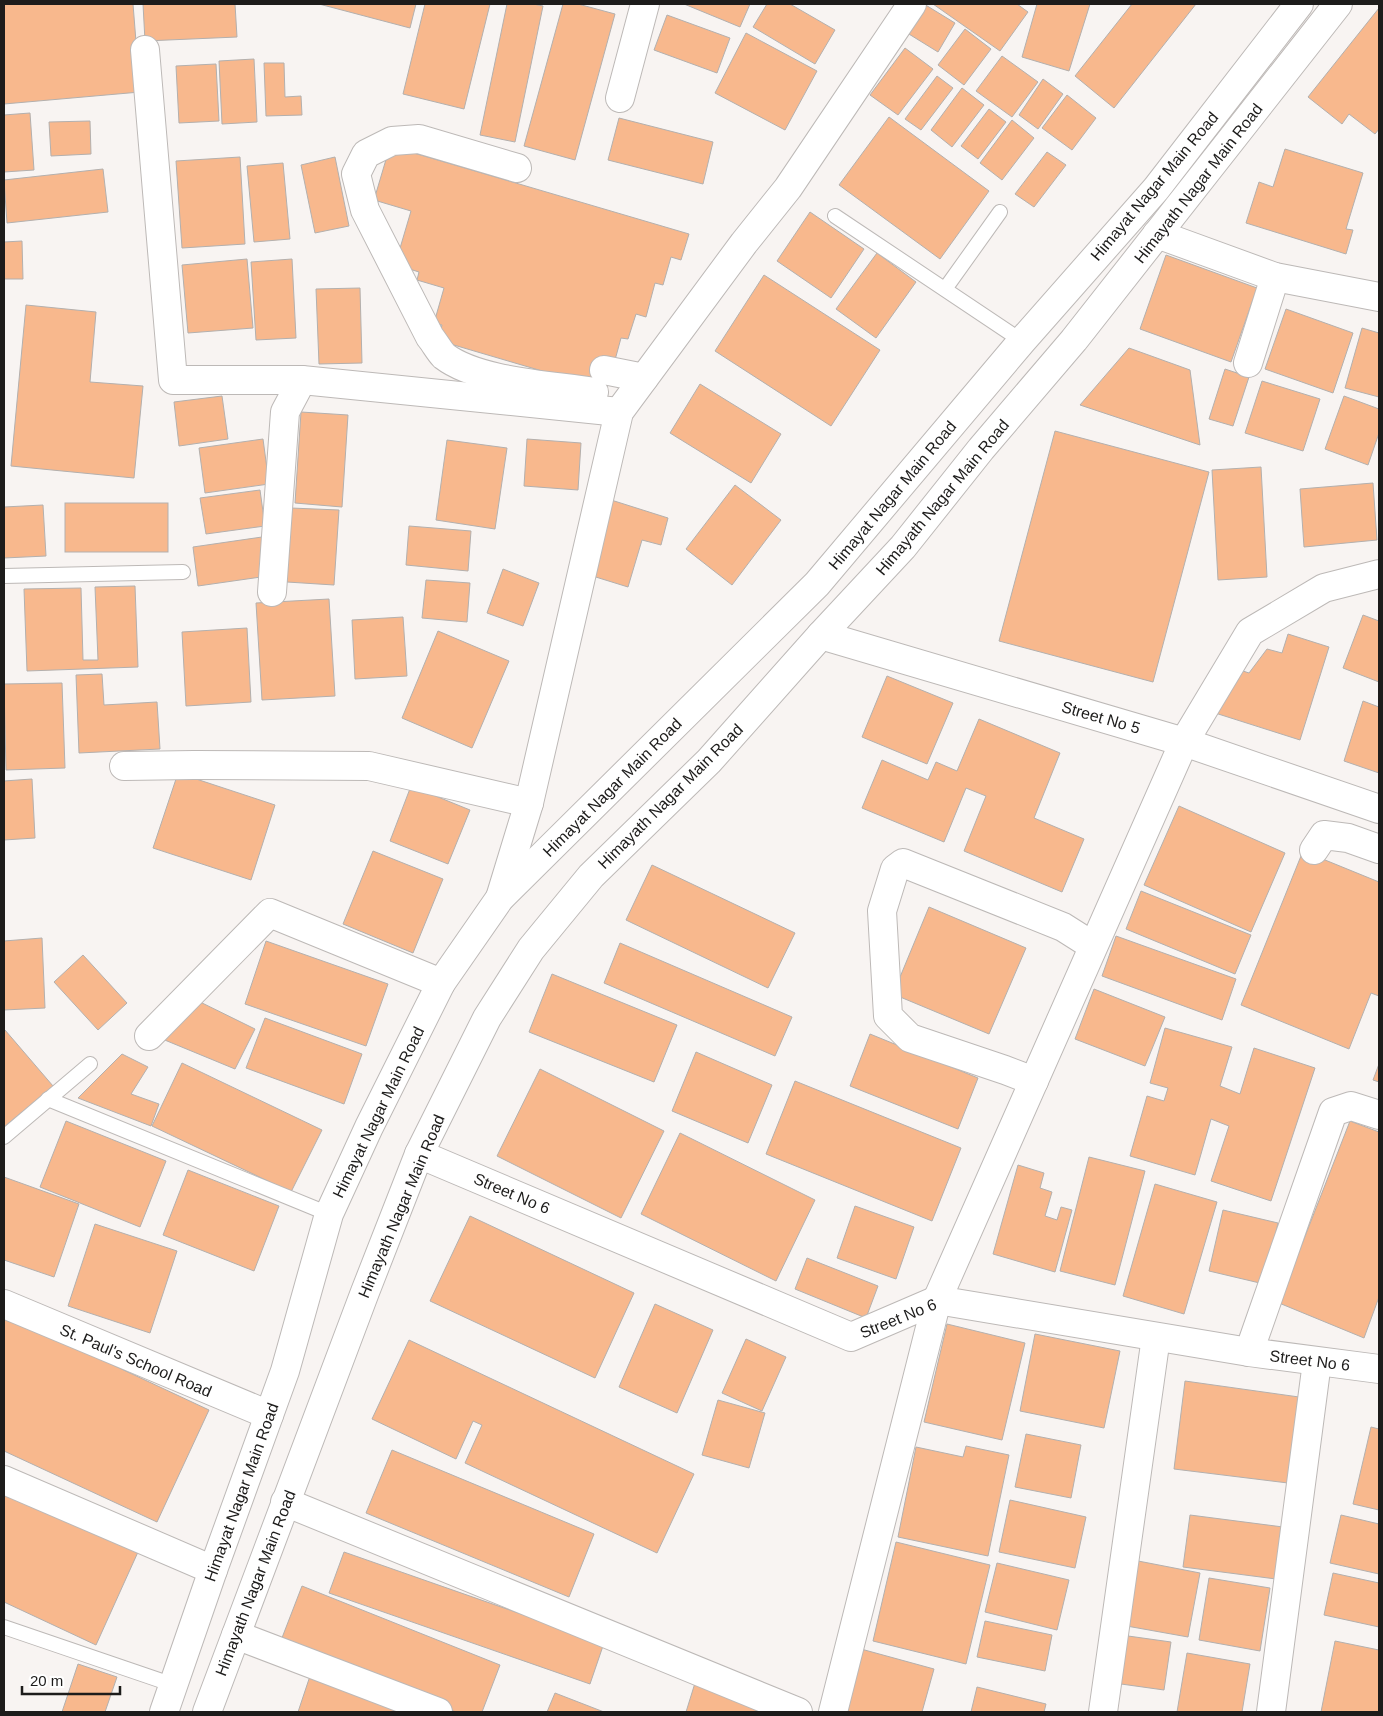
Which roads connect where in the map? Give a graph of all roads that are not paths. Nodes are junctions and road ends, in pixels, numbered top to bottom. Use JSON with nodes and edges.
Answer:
{"nodes":[{"id":1,"x":645,"y":4,"type":"edge"},
{"id":2,"x":912,"y":4,"type":"edge"},
{"id":3,"x":1299,"y":4,"type":"edge"},
{"id":4,"x":1338,"y":4,"type":"edge"},
{"id":5,"x":145,"y":50,"type":"dead end"},
{"id":6,"x":620,"y":98,"type":"dead end"},
{"id":7,"x":517,"y":168,"type":"dead end"},
{"id":8,"x":1000,"y":212,"type":"dead end"},
{"id":9,"x":835,"y":216,"type":"dead end"},
{"id":10,"x":1158,"y":234,"type":"junction"},
{"id":11,"x":1275,"y":277,"type":"junction"},
{"id":12,"x":946,"y":289,"type":"junction"},
{"id":13,"x":1379,"y":297,"type":"edge"},
{"id":14,"x":1022,"y":342,"type":"junction"},
{"id":15,"x":1248,"y":363,"type":"dead end"},
{"id":16,"x":604,"y":370,"type":"dead end"},
{"id":17,"x":302,"y":380,"type":"junction"},
{"id":18,"x":631,"y":396,"type":"junction"},
{"id":19,"x":183,"y":572,"type":"dead end"},
{"id":20,"x":1379,"y":574,"type":"edge"},
{"id":21,"x":4,"y":576,"type":"edge"},
{"id":22,"x":272,"y":592,"type":"dead end"},
{"id":23,"x":821,"y":635,"type":"junction"},
{"id":24,"x":1184,"y":742,"type":"junction"},
{"id":25,"x":124,"y":766,"type":"dead end"},
{"id":26,"x":529,"y":803,"type":"junction"},
{"id":27,"x":1379,"y":809,"type":"edge"},
{"id":28,"x":1379,"y":849,"type":"edge"},
{"id":29,"x":1314,"y":850,"type":"dead end"},
{"id":30,"x":500,"y":898,"type":"junction"},
{"id":31,"x":1093,"y":946,"type":"junction"},
{"id":32,"x":441,"y":983,"type":"junction"},
{"id":33,"x":150,"y":1036,"type":"dead end"},
{"id":34,"x":90,"y":1064,"type":"dead end"},
{"id":35,"x":1034,"y":1082,"type":"junction"},
{"id":36,"x":48,"y":1099,"type":"junction"},
{"id":37,"x":1379,"y":1115,"type":"edge"},
{"id":38,"x":4,"y":1137,"type":"edge"},
{"id":39,"x":419,"y":1154,"type":"junction"},
{"id":40,"x":329,"y":1214,"type":"junction"},
{"id":41,"x":937,"y":1300,"type":"junction"},
{"id":42,"x":4,"y":1304,"type":"edge"},
{"id":43,"x":1156,"y":1337,"type":"junction"},
{"id":44,"x":1249,"y":1352,"type":"junction"},
{"id":45,"x":1317,"y":1362,"type":"junction"},
{"id":46,"x":1379,"y":1367,"type":"edge"},
{"id":47,"x":269,"y":1415,"type":"junction"},
{"id":48,"x":4,"y":1480,"type":"edge"},
{"id":49,"x":285,"y":1502,"type":"junction"},
{"id":50,"x":213,"y":1570,"type":"junction"},
{"id":51,"x":4,"y":1627,"type":"edge"},
{"id":52,"x":236,"y":1635,"type":"junction"},
{"id":53,"x":174,"y":1684,"type":"junction"},
{"id":54,"x":164,"y":1712,"type":"edge"},
{"id":55,"x":207,"y":1712,"type":"edge"},
{"id":56,"x":438,"y":1712,"type":"edge"},
{"id":57,"x":798,"y":1712,"type":"edge"},
{"id":58,"x":833,"y":1712,"type":"edge"},
{"id":59,"x":1104,"y":1712,"type":"edge"},
{"id":60,"x":1271,"y":1712,"type":"edge"}],
"edges":[{"from":1,"to":6,"type":"street"},
{"from":2,"to":18,"type":"street"},
{"from":3,"to":14,"type":"street","name":"Himayat Nagar Main Road"},
{"from":4,"to":10,"type":"street","name":"Himayath Nagar Main Road"},
{"from":5,"to":17,"type":"street"},
{"from":7,"to":18,"type":"street"},
{"from":8,"to":12,"type":"lane"},
{"from":9,"to":12,"type":"lane"},
{"from":10,"to":11,"type":"street"},
{"from":10,"to":23,"type":"street","name":"Himayath Nagar Main Road"},
{"from":11,"to":13,"type":"street"},
{"from":11,"to":15,"type":"street"},
{"from":12,"to":14,"type":"lane"},
{"from":14,"to":30,"type":"street","name":"Himayat Nagar Main Road"},
{"from":16,"to":18,"type":"street"},
{"from":17,"to":18,"type":"street"},
{"from":17,"to":22,"type":"street"},
{"from":18,"to":26,"type":"street"},
{"from":19,"to":21,"type":"lane"},
{"from":20,"to":24,"type":"street"},
{"from":23,"to":24,"type":"street","name":"Street No 5"},
{"from":23,"to":39,"type":"street","name":"Himayath Nagar Main Road"},
{"from":24,"to":27,"type":"street","name":"Street No 5"},
{"from":24,"to":31,"type":"street"},
{"from":25,"to":26,"type":"street"},
{"from":26,"to":30,"type":"street"},
{"from":28,"to":29,"type":"street"},
{"from":30,"to":32,"type":"street","name":"Himayat Nagar Main Road"},
{"from":31,"to":35,"type":"street"},
{"from":31,"to":35,"type":"street"},
{"from":32,"to":33,"type":"street"},
{"from":32,"to":40,"type":"street","name":"Himayat Nagar Main Road"},
{"from":34,"to":36,"type":"lane"},
{"from":35,"to":41,"type":"street"},
{"from":36,"to":38,"type":"lane"},
{"from":36,"to":40,"type":"lane"},
{"from":37,"to":44,"type":"street"},
{"from":39,"to":41,"type":"street","name":"Street No 6"},
{"from":39,"to":49,"type":"street","name":"Himayath Nagar Main Road"},
{"from":40,"to":47,"type":"street","name":"Himayat Nagar Main Road"},
{"from":41,"to":43,"type":"street","name":"Street No 6"},
{"from":41,"to":58,"type":"street"},
{"from":42,"to":47,"type":"street","name":"St. Paul's School Road"},
{"from":43,"to":44,"type":"street","name":"Street No 6"},
{"from":43,"to":59,"type":"street"},
{"from":44,"to":45,"type":"street","name":"Street No 6"},
{"from":45,"to":46,"type":"street","name":"Street No 6"},
{"from":45,"to":60,"type":"street"},
{"from":47,"to":50,"type":"street","name":"Himayat Nagar Main Road"},
{"from":48,"to":50,"type":"street"},
{"from":49,"to":52,"type":"street","name":"Himayath Nagar Main Road"},
{"from":49,"to":57,"type":"street"},
{"from":50,"to":53,"type":"street","name":"Himayat Nagar Main Road"},
{"from":51,"to":53,"type":"lane"},
{"from":52,"to":55,"type":"street","name":"Himayath Nagar Main Road"},
{"from":52,"to":56,"type":"street"},
{"from":53,"to":54,"type":"street","name":"Himayat Nagar Main Road"}]}
